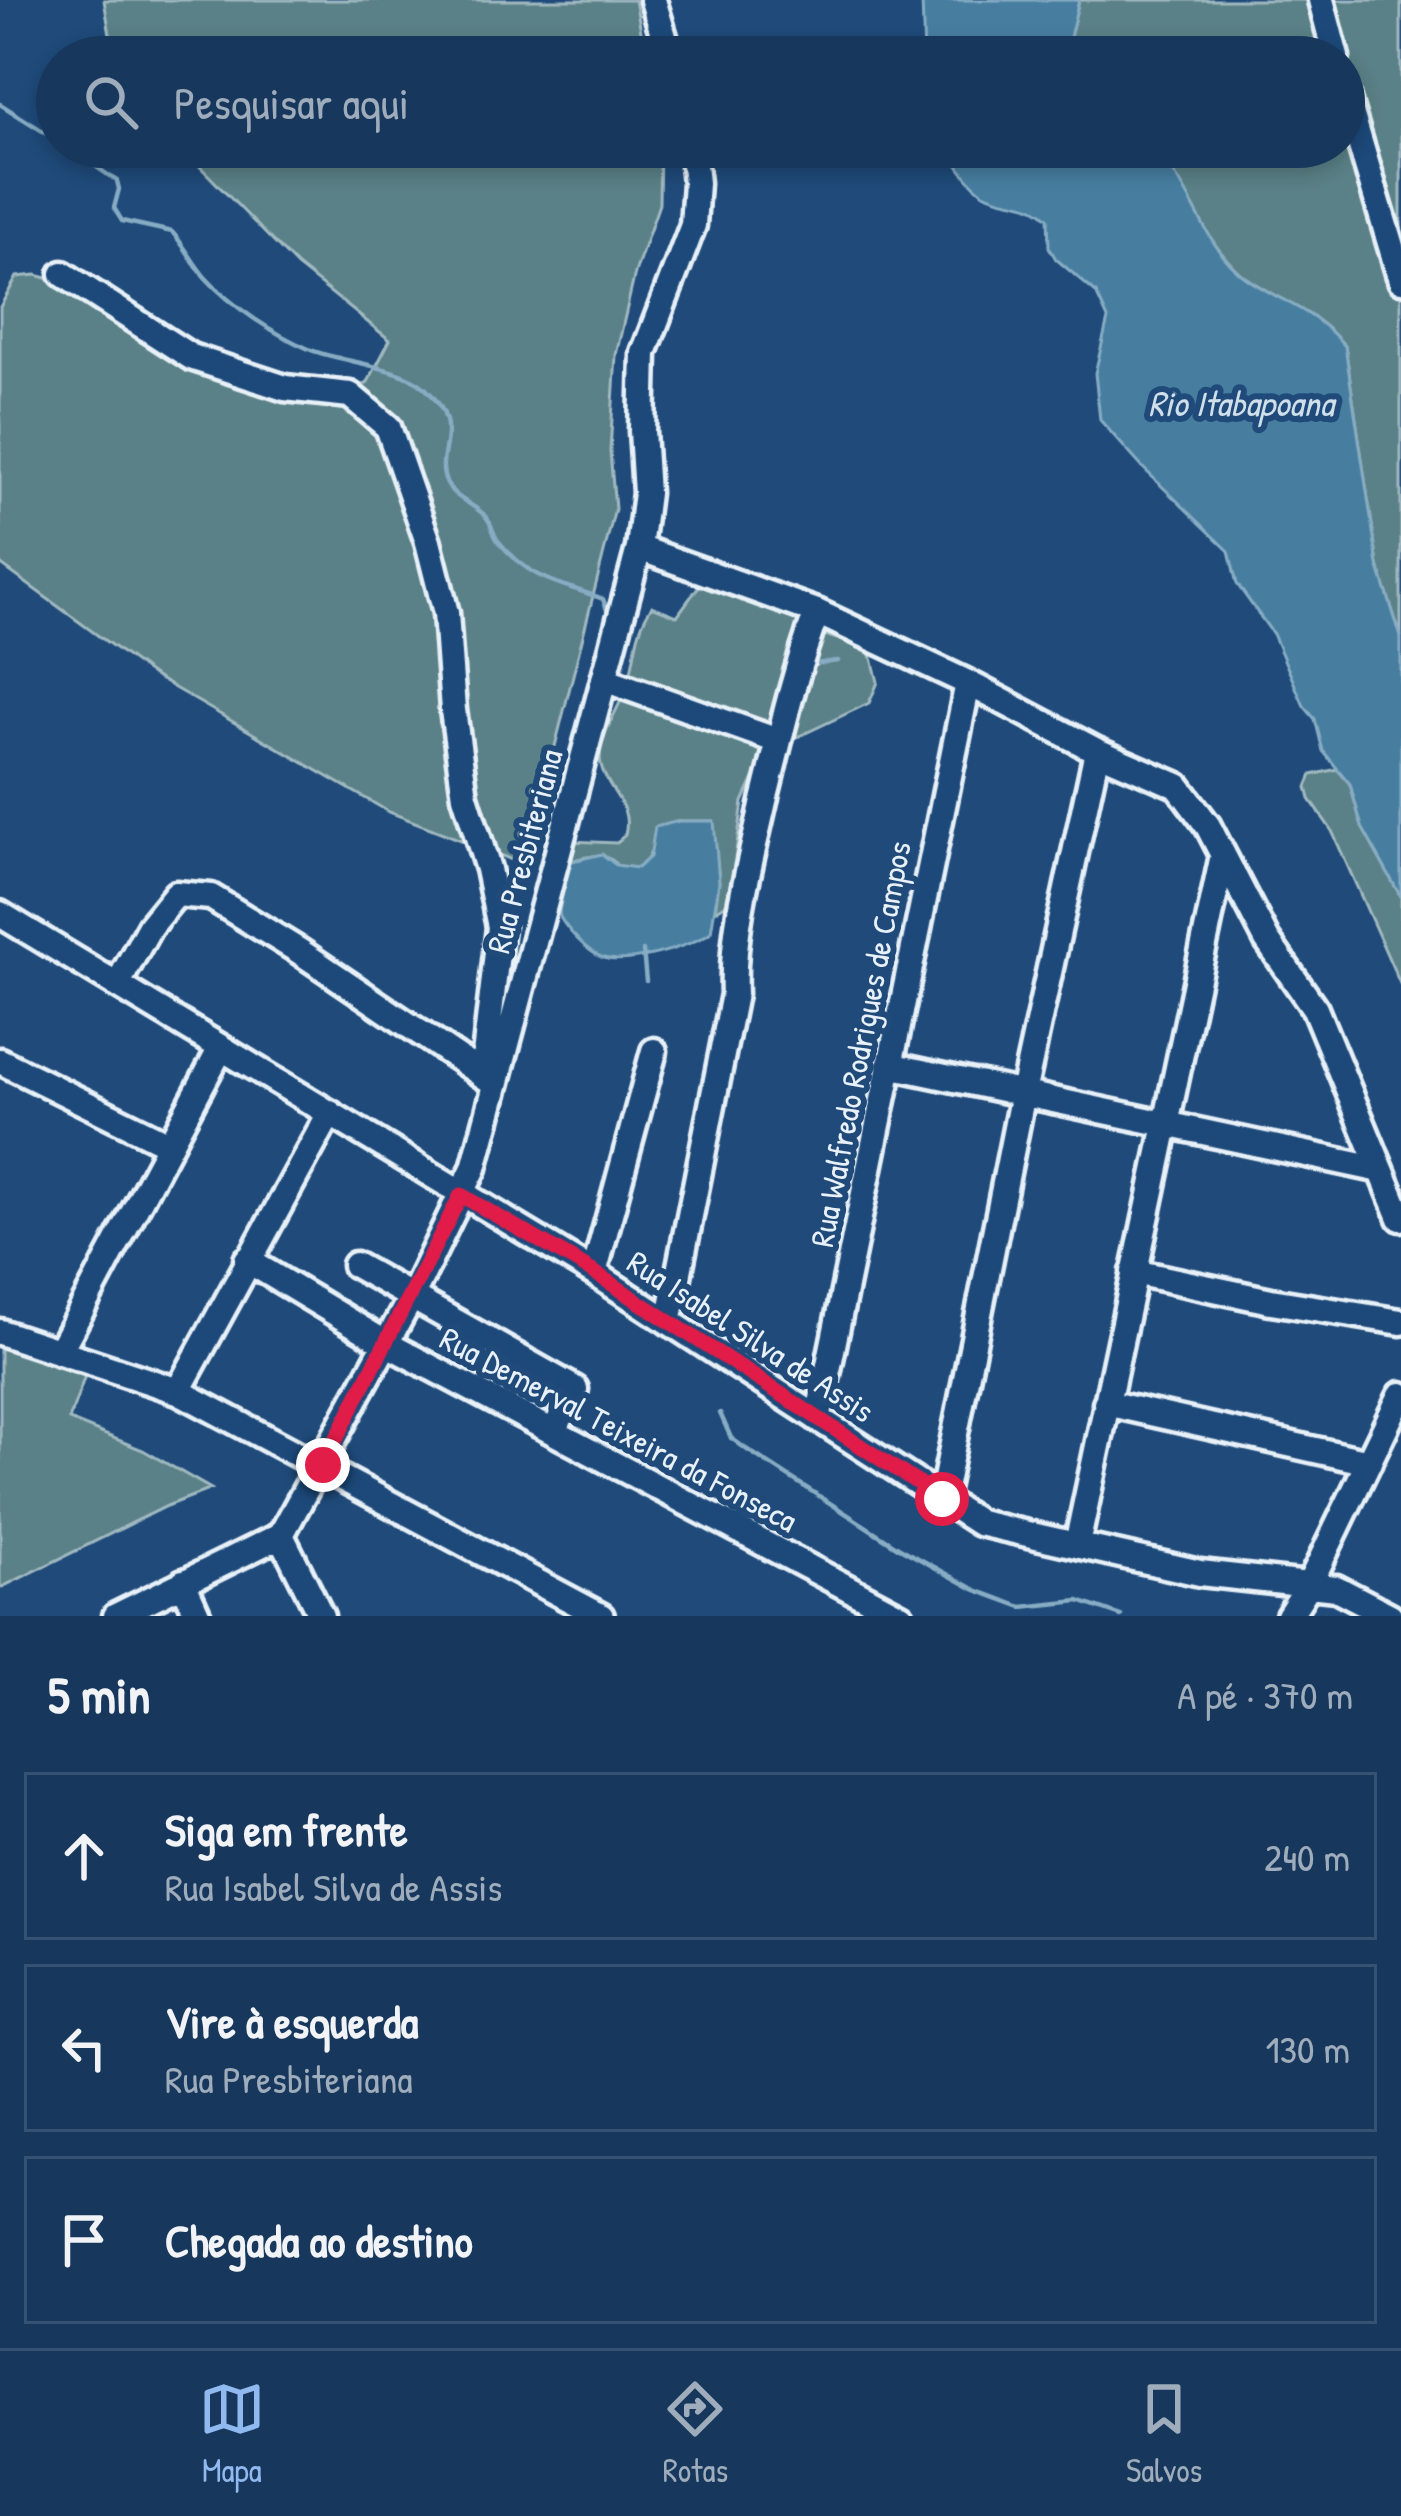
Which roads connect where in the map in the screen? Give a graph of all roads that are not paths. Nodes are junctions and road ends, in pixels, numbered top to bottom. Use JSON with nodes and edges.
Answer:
{"nodes":[{"id":1,"x":653,"y":0,"type":"edge"},
{"id":2,"x":1321,"y":0,"type":"edge"},
{"id":3,"x":664,"y":36,"type":"edge"},
{"id":4,"x":1330,"y":36,"type":"edge"},
{"id":5,"x":1365,"y":159,"type":"edge"},
{"id":6,"x":694,"y":168,"type":"edge"},
{"id":7,"x":62,"y":274,"type":"dead end"},
{"id":8,"x":1401,"y":280,"type":"edge"},
{"id":9,"x":639,"y":548,"type":"junction"},
{"id":10,"x":817,"y":612,"type":"junction"},
{"id":11,"x":604,"y":679,"type":"junction"},
{"id":12,"x":968,"y":683,"type":"junction"},
{"id":13,"x":778,"y":741,"type":"junction"},
{"id":14,"x":1097,"y":751,"type":"junction"},
{"id":15,"x":1223,"y":854,"type":"junction"},
{"id":16,"x":0,"y":914,"type":"edge"},
{"id":17,"x":117,"y":985,"type":"junction"},
{"id":18,"x":221,"y":1048,"type":"junction"},
{"id":19,"x":654,"y":1051,"type":"dead end"},
{"id":20,"x":0,"y":1060,"type":"edge"},
{"id":21,"x":889,"y":1065,"type":"junction"},
{"id":22,"x":490,"y":1080,"type":"junction"},
{"id":23,"x":1023,"y":1093,"type":"junction"},
{"id":24,"x":330,"y":1113,"type":"junction"},
{"id":25,"x":1165,"y":1124,"type":"junction"},
{"id":26,"x":168,"y":1144,"type":"junction"},
{"id":27,"x":1376,"y":1158,"type":"junction"},
{"id":28,"x":461,"y":1195,"type":"junction"},
{"id":29,"x":1401,"y":1218,"type":"edge"},
{"id":30,"x":247,"y":1261,"type":"junction"},
{"id":31,"x":356,"y":1264,"type":"dead end"},
{"id":32,"x":1134,"y":1272,"type":"junction"},
{"id":33,"x":595,"y":1273,"type":"junction"},
{"id":34,"x":412,"y":1296,"type":"junction"},
{"id":35,"x":669,"y":1322,"type":"junction"},
{"id":36,"x":1401,"y":1322,"type":"edge"},
{"id":37,"x":0,"y":1332,"type":"edge"},
{"id":38,"x":387,"y":1343,"type":"junction"},
{"id":39,"x":61,"y":1350,"type":"junction"},
{"id":40,"x":178,"y":1391,"type":"junction"},
{"id":41,"x":1401,"y":1395,"type":"edge"},
{"id":42,"x":1106,"y":1403,"type":"junction"},
{"id":43,"x":818,"y":1419,"type":"junction"},
{"id":44,"x":554,"y":1431,"type":"junction"},
{"id":45,"x":1369,"y":1462,"type":"junction"},
{"id":46,"x":323,"y":1465,"type":"junction"},
{"id":47,"x":942,"y":1499,"type":"junction"},
{"id":48,"x":281,"y":1535,"type":"junction"},
{"id":49,"x":1077,"y":1545,"type":"junction"},
{"id":50,"x":182,"y":1582,"type":"junction"},
{"id":51,"x":1310,"y":1583,"type":"junction"},
{"id":52,"x":896,"y":1615,"type":"edge"},
{"id":53,"x":116,"y":1616,"type":"edge"},
{"id":54,"x":198,"y":1616,"type":"edge"},
{"id":55,"x":321,"y":1616,"type":"edge"},
{"id":56,"x":601,"y":1616,"type":"edge"},
{"id":57,"x":1288,"y":1616,"type":"edge"},
{"id":58,"x":1390,"y":1616,"type":"edge"}],
"edges":[{"from":1,"to":3,"type":"street"},
{"from":2,"to":4,"type":"street"},
{"from":5,"to":8,"type":"street"},
{"from":6,"to":9,"type":"street","name":"Rua Presbiteriana"},
{"from":7,"to":22,"type":"street"},
{"from":9,"to":10,"type":"street"},
{"from":9,"to":11,"type":"street","name":"Rua Presbiteriana"},
{"from":10,"to":12,"type":"street"},
{"from":10,"to":13,"type":"street"},
{"from":11,"to":13,"type":"street"},
{"from":11,"to":22,"type":"street","name":"Rua Presbiteriana"},
{"from":12,"to":14,"type":"street"},
{"from":12,"to":21,"type":"street","name":"Rua Walfredo Rodrigues de Campos"},
{"from":13,"to":35,"type":"street"},
{"from":14,"to":15,"type":"street"},
{"from":14,"to":23,"type":"street"},
{"from":15,"to":25,"type":"street"},
{"from":15,"to":27,"type":"street"},
{"from":16,"to":17,"type":"street","name":"Rua Isabel Silva de Assis"},
{"from":17,"to":18,"type":"street","name":"Rua Isabel Silva de Assis"},
{"from":17,"to":22,"type":"street"},
{"from":18,"to":24,"type":"street","name":"Rua Isabel Silva de Assis"},
{"from":18,"to":26,"type":"street"},
{"from":19,"to":33,"type":"street"},
{"from":20,"to":26,"type":"street"},
{"from":21,"to":23,"type":"street"},
{"from":21,"to":43,"type":"street","name":"Rua Walfredo Rodrigues de Campos"},
{"from":22,"to":28,"type":"street","name":"Rua Presbiteriana"},
{"from":23,"to":25,"type":"street"},
{"from":23,"to":47,"type":"street"},
{"from":24,"to":28,"type":"street","name":"Rua Isabel Silva de Assis"},
{"from":24,"to":30,"type":"street"},
{"from":25,"to":27,"type":"street"},
{"from":25,"to":32,"type":"street"},
{"from":26,"to":39,"type":"street"},
{"from":27,"to":29,"type":"street"},
{"from":28,"to":33,"type":"street","name":"Rua Isabel Silva de Assis"},
{"from":28,"to":34,"type":"street","name":"Rua Presbiteriana"},
{"from":30,"to":38,"type":"street","name":"Rua Demerval Teixeira da Fonseca"},
{"from":30,"to":40,"type":"street"},
{"from":31,"to":34,"type":"street"},
{"from":32,"to":36,"type":"street"},
{"from":32,"to":42,"type":"street"},
{"from":33,"to":35,"type":"street","name":"Rua Isabel Silva de Assis"},
{"from":34,"to":38,"type":"street","name":"Rua Presbiteriana"},
{"from":34,"to":44,"type":"street"},
{"from":35,"to":43,"type":"street","name":"Rua Isabel Silva de Assis"},
{"from":37,"to":39,"type":"street"},
{"from":38,"to":44,"type":"street","name":"Rua Demerval Teixeira da Fonseca"},
{"from":38,"to":46,"type":"street","name":"Rua Presbiteriana"},
{"from":39,"to":40,"type":"street"},
{"from":40,"to":46,"type":"street"},
{"from":41,"to":45,"type":"street"},
{"from":42,"to":45,"type":"street"},
{"from":42,"to":49,"type":"street"},
{"from":43,"to":47,"type":"street","name":"Rua Isabel Silva de Assis"},
{"from":44,"to":52,"type":"street","name":"Rua Demerval Teixeira da Fonseca"},
{"from":45,"to":51,"type":"street"},
{"from":46,"to":48,"type":"street","name":"Rua Presbiteriana"},
{"from":46,"to":56,"type":"street"},
{"from":47,"to":49,"type":"street","name":"Rua Isabel Silva de Assis"},
{"from":48,"to":50,"type":"street"},
{"from":48,"to":55,"type":"street"},
{"from":49,"to":51,"type":"street","name":"Rua Isabel Silva de Assis"},
{"from":50,"to":53,"type":"street"},
{"from":50,"to":54,"type":"street"},
{"from":51,"to":57,"type":"street"},
{"from":51,"to":58,"type":"street","name":"Rua Isabel Silva de Assis"}]}
